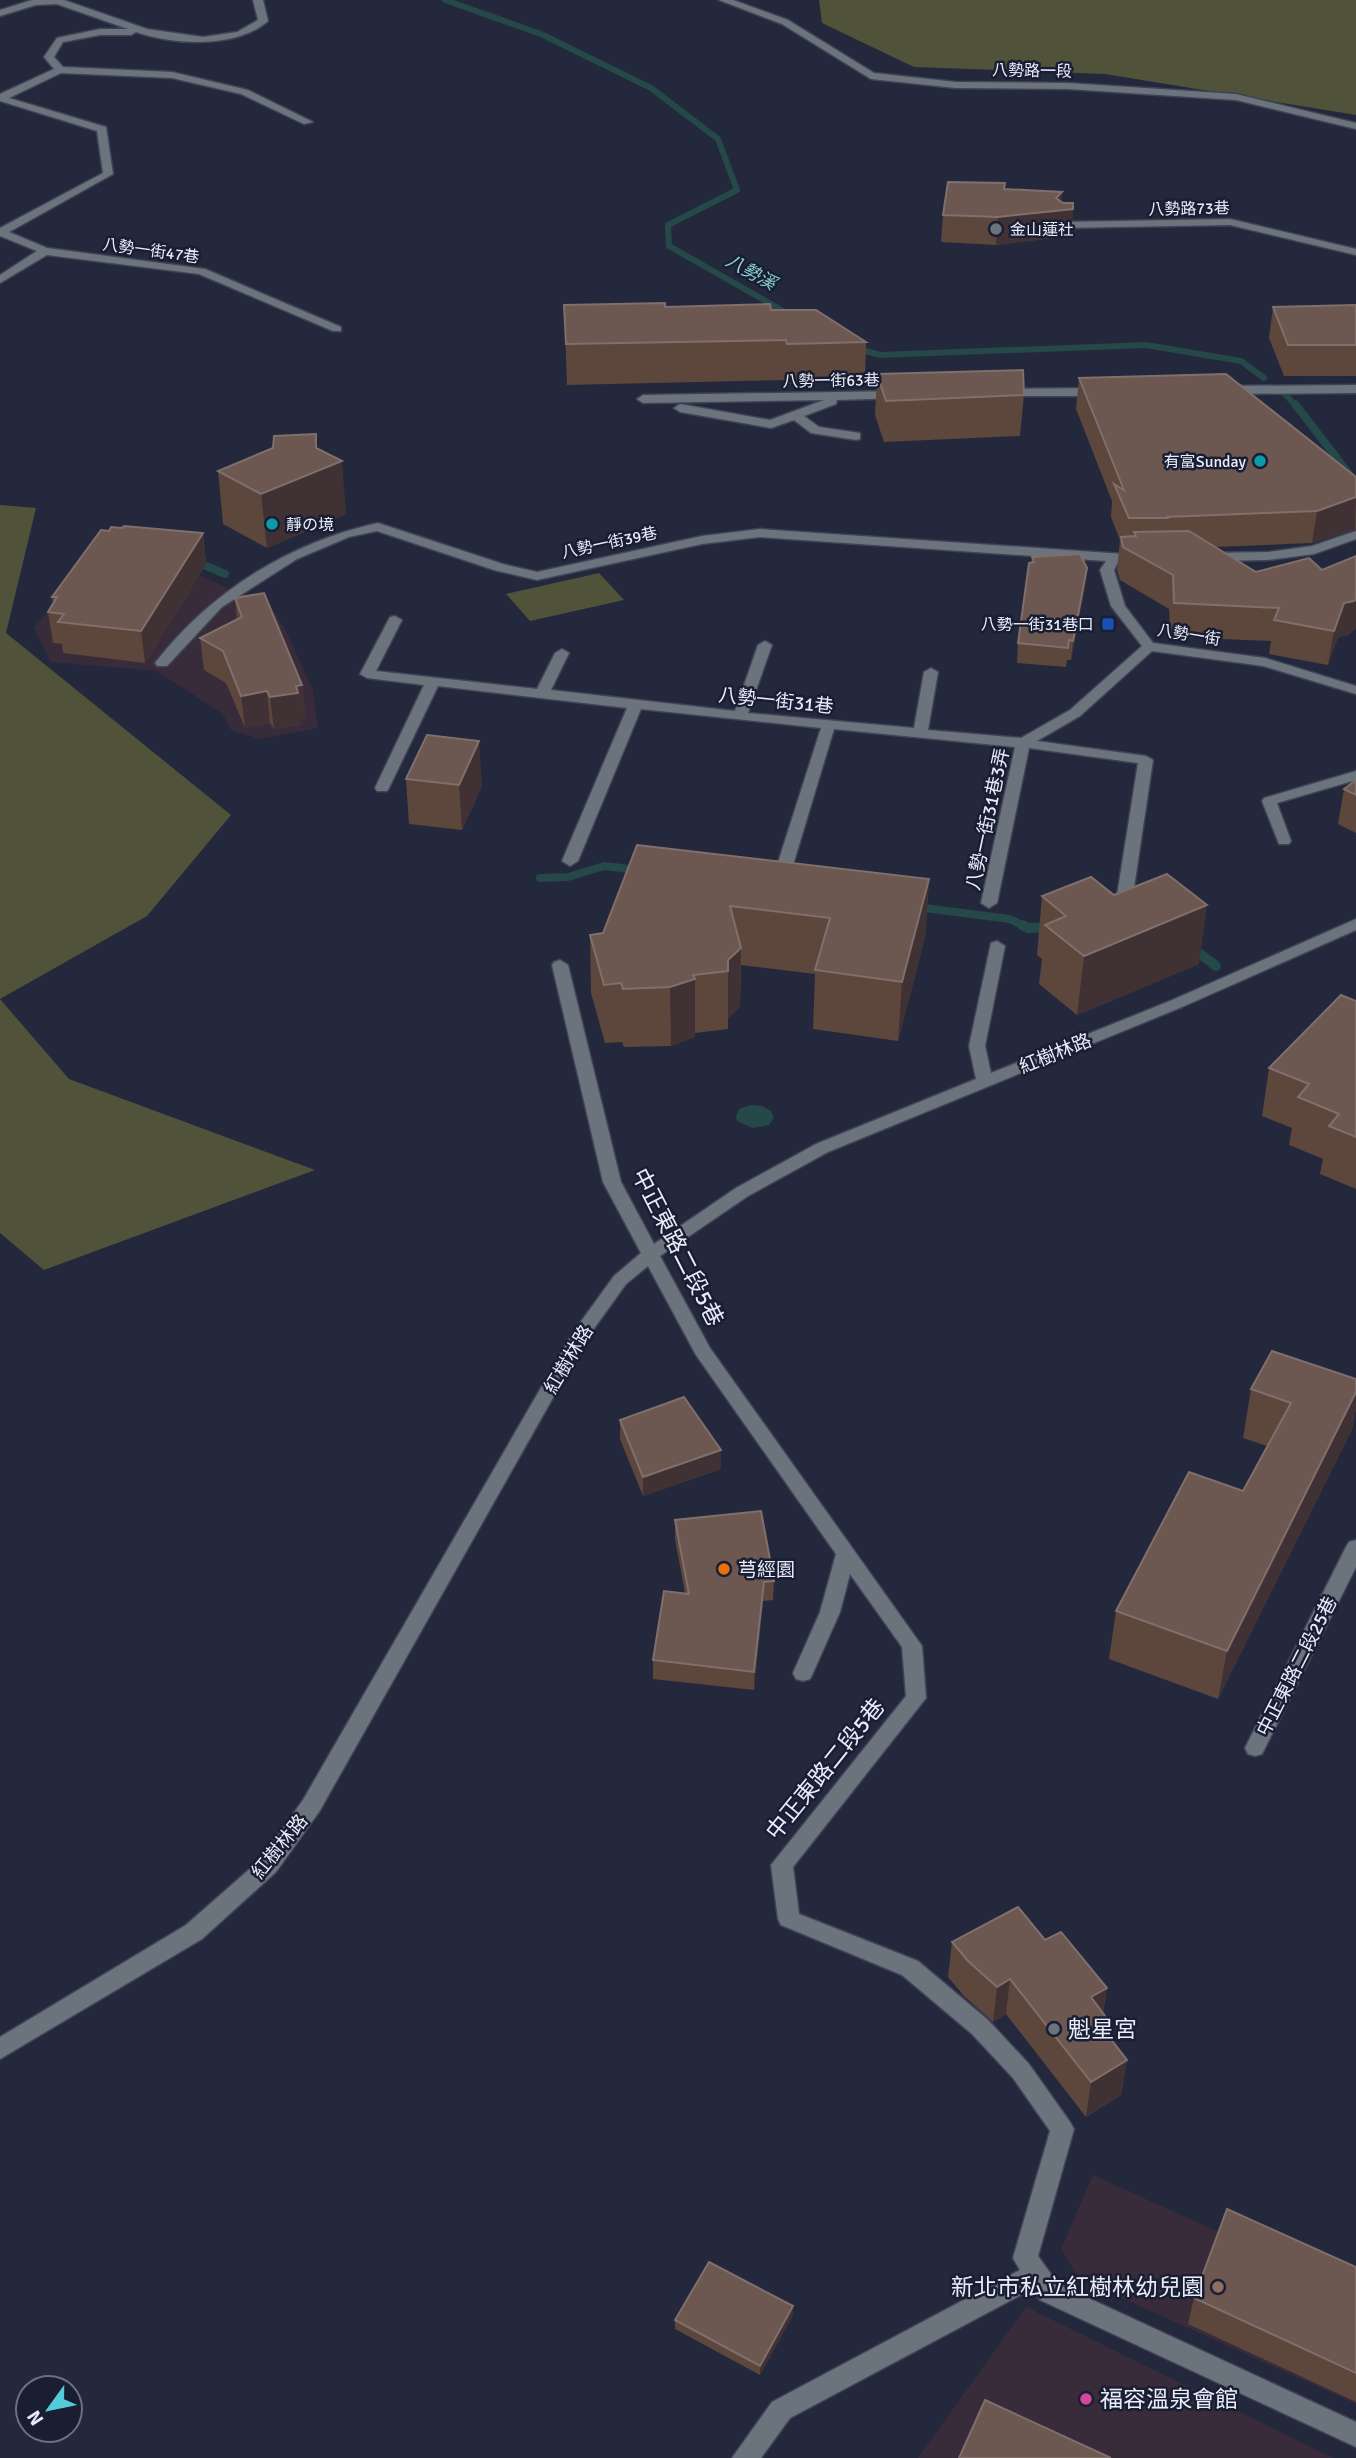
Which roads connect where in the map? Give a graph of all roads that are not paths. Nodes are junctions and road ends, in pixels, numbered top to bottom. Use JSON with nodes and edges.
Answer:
{"nodes":[{"id":1,"x":258,"y":0,"type":"edge"},
{"id":2,"x":724,"y":0,"type":"edge"},
{"id":3,"x":0,"y":13,"type":"edge"},
{"id":4,"x":145,"y":32,"type":"junction"},
{"id":5,"x":60,"y":71,"type":"junction"},
{"id":6,"x":0,"y":98,"type":"edge"},
{"id":7,"x":308,"y":122,"type":"dead end"},
{"id":8,"x":1356,"y":126,"type":"edge"},
{"id":9,"x":1060,"y":225,"type":"edge"},
{"id":10,"x":0,"y":232,"type":"edge"},
{"id":11,"x":45,"y":251,"type":"junction"},
{"id":12,"x":1356,"y":252,"type":"edge"},
{"id":13,"x":0,"y":280,"type":"edge"},
{"id":14,"x":337,"y":329,"type":"dead end"},
{"id":15,"x":1356,"y":389,"type":"edge"},
{"id":16,"x":1202,"y":390,"type":"edge"},
{"id":17,"x":1120,"y":391,"type":"edge"},
{"id":18,"x":983,"y":394,"type":"edge"},
{"id":19,"x":915,"y":395,"type":"edge"},
{"id":20,"x":846,"y":396,"type":"junction"},
{"id":21,"x":795,"y":415,"type":"junction"},
{"id":22,"x":856,"y":436,"type":"dead end"},
{"id":23,"x":1356,"y":535,"type":"edge"},
{"id":24,"x":1191,"y":557,"type":"edge"},
{"id":25,"x":1114,"y":558,"type":"junction"},
{"id":26,"x":1139,"y":558,"type":"edge"},
{"id":27,"x":395,"y":620,"type":"dead end"},
{"id":28,"x":765,"y":645,"type":"dead end"},
{"id":29,"x":1149,"y":647,"type":"junction"},
{"id":30,"x":562,"y":653,"type":"dead end"},
{"id":31,"x":162,"y":663,"type":"dead end"},
{"id":32,"x":931,"y":672,"type":"dead end"},
{"id":33,"x":433,"y":681,"type":"junction"},
{"id":34,"x":1356,"y":690,"type":"edge"},
{"id":35,"x":542,"y":694,"type":"junction"},
{"id":36,"x":636,"y":704,"type":"junction"},
{"id":37,"x":740,"y":716,"type":"junction"},
{"id":38,"x":829,"y":724,"type":"junction"},
{"id":39,"x":920,"y":733,"type":"junction"},
{"id":40,"x":1023,"y":743,"type":"junction"},
{"id":41,"x":1356,"y":775,"type":"edge"},
{"id":42,"x":382,"y":788,"type":"dead end"},
{"id":43,"x":1283,"y":841,"type":"dead end"},
{"id":44,"x":570,"y":861,"type":"dead end"},
{"id":45,"x":782,"y":875,"type":"edge"},
{"id":46,"x":989,"y":903,"type":"dead end"},
{"id":47,"x":1123,"y":908,"type":"edge"},
{"id":48,"x":1356,"y":923,"type":"edge"},
{"id":49,"x":997,"y":946,"type":"dead end"},
{"id":50,"x":560,"y":965,"type":"dead end"},
{"id":51,"x":985,"y":1081,"type":"junction"},
{"id":52,"x":652,"y":1254,"type":"junction"},
{"id":53,"x":1356,"y":1547,"type":"edge"},
{"id":54,"x":846,"y":1554,"type":"junction"},
{"id":55,"x":803,"y":1673,"type":"dead end"},
{"id":56,"x":1255,"y":1748,"type":"dead end"},
{"id":57,"x":0,"y":2049,"type":"edge"},
{"id":58,"x":1036,"y":2274,"type":"junction"},
{"id":59,"x":1356,"y":2435,"type":"edge"},
{"id":60,"x":745,"y":2458,"type":"edge"}],
"edges":[{"from":1,"to":4,"type":"street"},
{"from":2,"to":8,"type":"street","name":"八勢路一段"},
{"from":3,"to":4,"type":"street"},
{"from":4,"to":5,"type":"street"},
{"from":5,"to":6,"type":"street"},
{"from":5,"to":7,"type":"street"},
{"from":6,"to":10,"type":"street"},
{"from":9,"to":12,"type":"street","name":"八勢路73巷"},
{"from":10,"to":11,"type":"street","name":"八勢一街47巷"},
{"from":11,"to":13,"type":"street"},
{"from":11,"to":14,"type":"street","name":"八勢一街47巷"},
{"from":15,"to":16,"type":"street"},
{"from":17,"to":18,"type":"street"},
{"from":19,"to":20,"type":"street","name":"八勢一街63巷"},
{"from":20,"to":21,"type":"street"},
{"from":20,"to":21,"type":"street","name":"八勢一街63巷"},
{"from":21,"to":22,"type":"street"},
{"from":23,"to":24,"type":"street"},
{"from":25,"to":26,"type":"street"},
{"from":25,"to":29,"type":"street","name":"八勢一街"},
{"from":25,"to":31,"type":"street","name":"八勢一街39巷"},
{"from":27,"to":33,"type":"street","name":"八勢一街31巷"},
{"from":28,"to":37,"type":"street"},
{"from":29,"to":34,"type":"street","name":"八勢一街"},
{"from":29,"to":40,"type":"street"},
{"from":30,"to":35,"type":"street"},
{"from":32,"to":39,"type":"street"},
{"from":33,"to":35,"type":"street","name":"八勢一街31巷"},
{"from":33,"to":42,"type":"street"},
{"from":35,"to":36,"type":"street","name":"八勢一街31巷"},
{"from":36,"to":37,"type":"street","name":"八勢一街31巷"},
{"from":36,"to":44,"type":"street"},
{"from":37,"to":38,"type":"street","name":"八勢一街31巷"},
{"from":38,"to":39,"type":"street","name":"八勢一街31巷"},
{"from":38,"to":45,"type":"street"},
{"from":39,"to":40,"type":"street","name":"八勢一街31巷"},
{"from":40,"to":46,"type":"street","name":"八勢一街31巷3弄"},
{"from":40,"to":47,"type":"street","name":"八勢一街31巷"},
{"from":41,"to":43,"type":"street"},
{"from":48,"to":51,"type":"street","name":"紅樹林路"},
{"from":49,"to":51,"type":"street"},
{"from":50,"to":52,"type":"street","name":"中正東路二段5巷"},
{"from":51,"to":52,"type":"street","name":"紅樹林路"},
{"from":52,"to":54,"type":"street","name":"中正東路二段5巷"},
{"from":52,"to":57,"type":"street","name":"紅樹林路"},
{"from":53,"to":56,"type":"street","name":"中正東路二段25巷"},
{"from":54,"to":55,"type":"street"},
{"from":54,"to":58,"type":"street","name":"中正東路二段5巷"},
{"from":58,"to":59,"type":"street"},
{"from":58,"to":60,"type":"street"}]}
